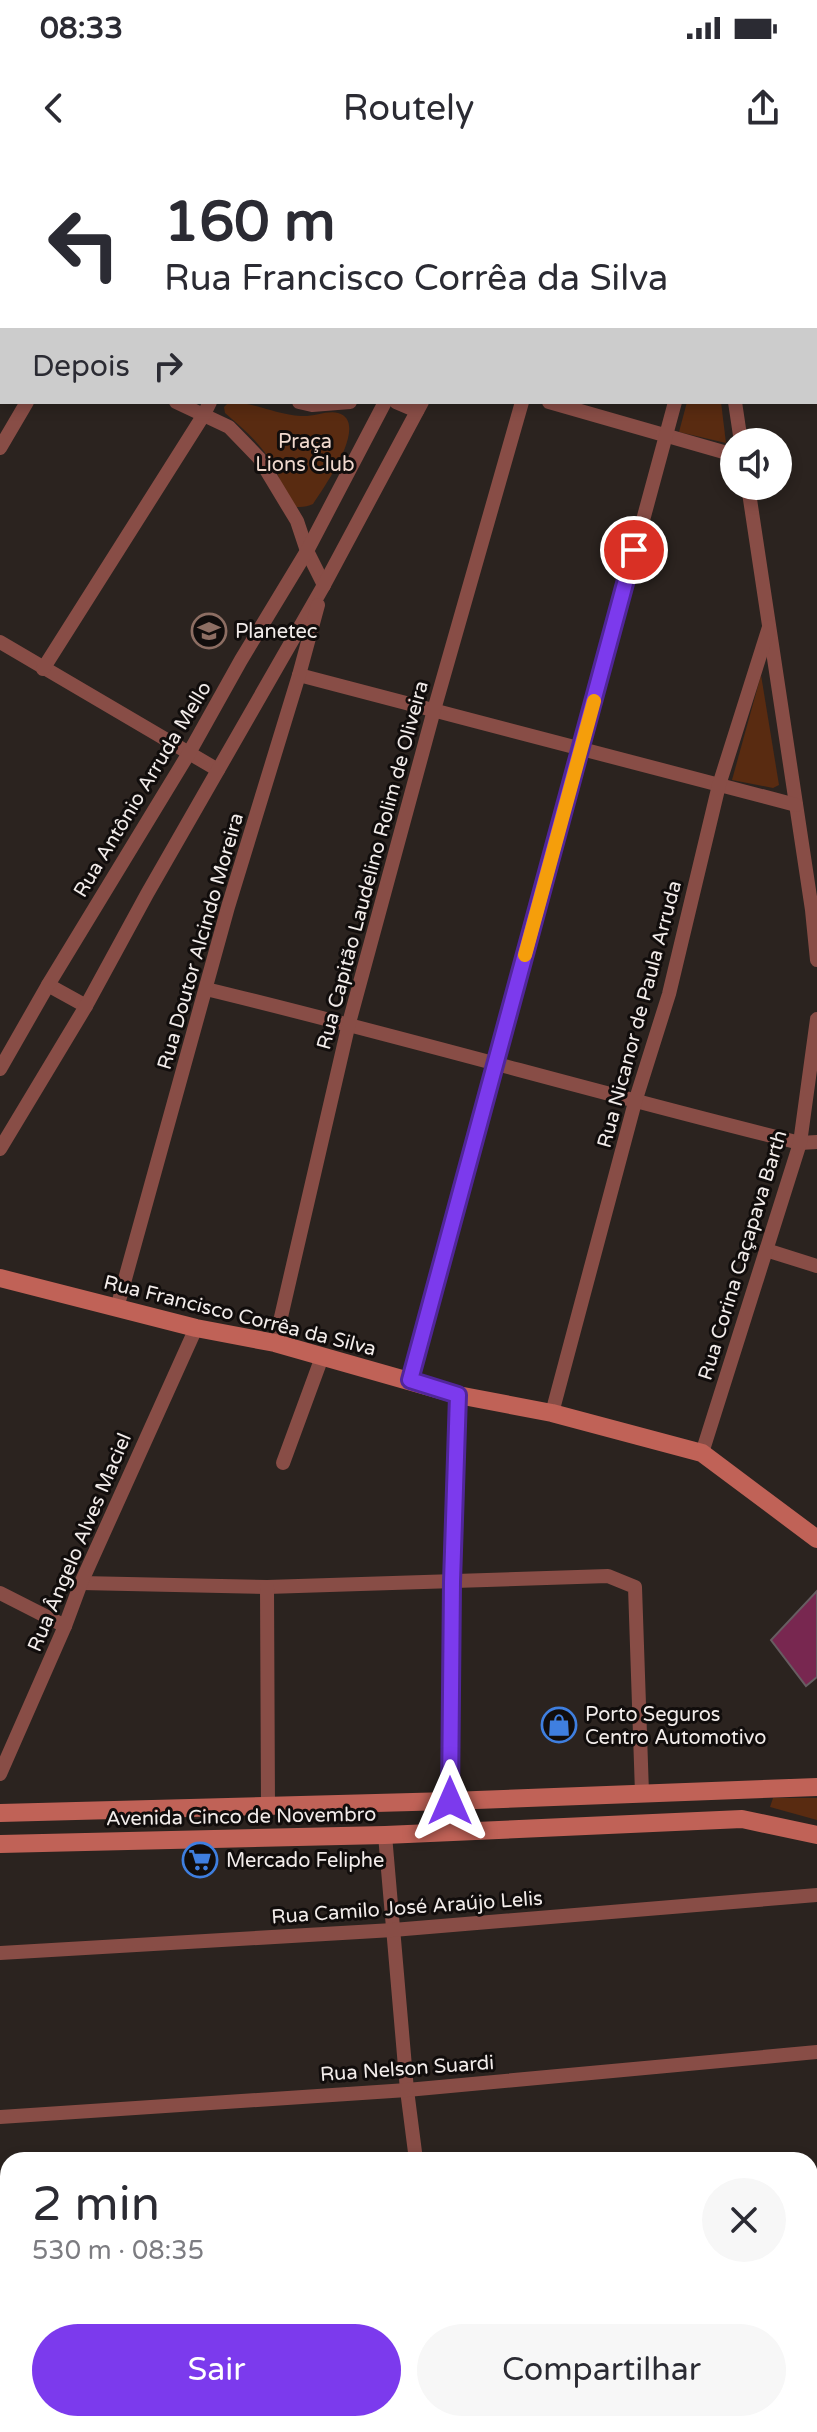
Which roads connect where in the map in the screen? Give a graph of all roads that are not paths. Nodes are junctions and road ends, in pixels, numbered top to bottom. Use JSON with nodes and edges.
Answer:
{"nodes":[{"id":1,"x":26,"y":404,"type":"edge"},
{"id":2,"x":180,"y":404,"type":"edge"},
{"id":3,"x":209,"y":404,"type":"edge"},
{"id":4,"x":384,"y":404,"type":"edge"},
{"id":5,"x":521,"y":404,"type":"edge"},
{"id":6,"x":556,"y":404,"type":"edge"},
{"id":7,"x":674,"y":404,"type":"edge"},
{"id":8,"x":735,"y":404,"type":"edge"},
{"id":9,"x":420,"y":406,"type":"edge"},
{"id":10,"x":203,"y":416,"type":"junction"},
{"id":11,"x":739,"y":428,"type":"edge"},
{"id":12,"x":665,"y":436,"type":"junction"},
{"id":13,"x":0,"y":448,"type":"edge"},
{"id":14,"x":720,"y":451,"type":"edge"},
{"id":15,"x":750,"y":500,"type":"edge"},
{"id":16,"x":307,"y":551,"type":"junction"},
{"id":17,"x":324,"y":585,"type":"junction"},
{"id":18,"x":769,"y":627,"type":"junction"},
{"id":19,"x":0,"y":642,"type":"edge"},
{"id":20,"x":43,"y":669,"type":"junction"},
{"id":21,"x":299,"y":675,"type":"junction"},
{"id":22,"x":434,"y":710,"type":"junction"},
{"id":23,"x":581,"y":749,"type":"junction"},
{"id":24,"x":189,"y":753,"type":"junction"},
{"id":25,"x":218,"y":770,"type":"junction"},
{"id":26,"x":719,"y":785,"type":"junction"},
{"id":27,"x":796,"y":805,"type":"junction"},
{"id":28,"x":817,"y":960,"type":"edge"},
{"id":29,"x":48,"y":985,"type":"junction"},
{"id":30,"x":206,"y":989,"type":"junction"},
{"id":31,"x":86,"y":1006,"type":"junction"},
{"id":32,"x":817,"y":1019,"type":"edge"},
{"id":33,"x":349,"y":1023,"type":"junction"},
{"id":34,"x":496,"y":1062,"type":"junction"},
{"id":35,"x":0,"y":1069,"type":"edge"},
{"id":36,"x":635,"y":1102,"type":"junction"},
{"id":37,"x":817,"y":1142,"type":"edge"},
{"id":38,"x":800,"y":1143,"type":"junction"},
{"id":39,"x":0,"y":1149,"type":"edge"},
{"id":40,"x":766,"y":1250,"type":"junction"},
{"id":41,"x":817,"y":1266,"type":"edge"},
{"id":42,"x":0,"y":1278,"type":"edge"},
{"id":43,"x":117,"y":1308,"type":"junction"},
{"id":44,"x":196,"y":1328,"type":"junction"},
{"id":45,"x":275,"y":1343,"type":"junction"},
{"id":46,"x":322,"y":1357,"type":"junction"},
{"id":47,"x":410,"y":1380,"type":"junction"},
{"id":48,"x":458,"y":1395,"type":"junction"},
{"id":49,"x":552,"y":1413,"type":"junction"},
{"id":50,"x":702,"y":1453,"type":"junction"},
{"id":51,"x":283,"y":1463,"type":"dead end"},
{"id":52,"x":817,"y":1539,"type":"edge"},
{"id":53,"x":452,"y":1582,"type":"junction"},
{"id":54,"x":81,"y":1583,"type":"junction"},
{"id":55,"x":267,"y":1587,"type":"junction"},
{"id":56,"x":0,"y":1593,"type":"edge"},
{"id":57,"x":65,"y":1626,"type":"junction"},
{"id":58,"x":0,"y":1774,"type":"edge"},
{"id":59,"x":817,"y":1787,"type":"edge"},
{"id":60,"x":642,"y":1793,"type":"junction"},
{"id":61,"x":450,"y":1801,"type":"junction"},
{"id":62,"x":268,"y":1807,"type":"junction"},
{"id":63,"x":0,"y":1813,"type":"edge"},
{"id":64,"x":448,"y":1832,"type":"junction"},
{"id":65,"x":385,"y":1835,"type":"junction"},
{"id":66,"x":817,"y":1835,"type":"edge"},
{"id":67,"x":0,"y":1844,"type":"edge"},
{"id":68,"x":817,"y":1895,"type":"edge"},
{"id":69,"x":393,"y":1930,"type":"junction"},
{"id":70,"x":0,"y":1953,"type":"edge"},
{"id":71,"x":817,"y":2052,"type":"edge"},
{"id":72,"x":407,"y":2090,"type":"junction"},
{"id":73,"x":0,"y":2117,"type":"edge"},
{"id":74,"x":415,"y":2152,"type":"edge"}],
"edges":[{"from":1,"to":13,"type":"street"},
{"from":2,"to":10,"type":"street"},
{"from":3,"to":10,"type":"street"},
{"from":4,"to":16,"type":"street","name":"Rua Antônio Arruda Mello"},
{"from":5,"to":22,"type":"street","name":"Rua Capitão Laudelino Rolim de Oliveira"},
{"from":6,"to":12,"type":"street"},
{"from":7,"to":12,"type":"street"},
{"from":8,"to":11,"type":"street"},
{"from":9,"to":17,"type":"street"},
{"from":10,"to":16,"type":"street"},
{"from":10,"to":20,"type":"street"},
{"from":12,"to":14,"type":"street"},
{"from":12,"to":23,"type":"street"},
{"from":15,"to":18,"type":"street"},
{"from":16,"to":17,"type":"street"},
{"from":16,"to":24,"type":"street","name":"Rua Antônio Arruda Mello"},
{"from":17,"to":21,"type":"street","name":"Rua Doutor Alcindo Moreira"},
{"from":17,"to":25,"type":"street"},
{"from":18,"to":26,"type":"street","name":"Rua Nicanor de Paula Arruda"},
{"from":18,"to":27,"type":"street"},
{"from":19,"to":20,"type":"street"},
{"from":20,"to":24,"type":"street"},
{"from":21,"to":22,"type":"street"},
{"from":21,"to":30,"type":"street","name":"Rua Doutor Alcindo Moreira"},
{"from":22,"to":23,"type":"street"},
{"from":22,"to":33,"type":"street","name":"Rua Capitão Laudelino Rolim de Oliveira"},
{"from":23,"to":26,"type":"street"},
{"from":23,"to":34,"type":"street"},
{"from":24,"to":25,"type":"street"},
{"from":24,"to":29,"type":"street","name":"Rua Antônio Arruda Mello"},
{"from":25,"to":31,"type":"street"},
{"from":26,"to":27,"type":"street"},
{"from":26,"to":36,"type":"street","name":"Rua Nicanor de Paula Arruda"},
{"from":27,"to":28,"type":"street"},
{"from":29,"to":31,"type":"street"},
{"from":29,"to":35,"type":"street","name":"Rua Antônio Arruda Mello"},
{"from":30,"to":33,"type":"street"},
{"from":30,"to":43,"type":"street","name":"Rua Doutor Alcindo Moreira"},
{"from":31,"to":39,"type":"street"},
{"from":32,"to":38,"type":"street","name":"Rua Corina Caçapava Barth"},
{"from":33,"to":34,"type":"street"},
{"from":33,"to":45,"type":"street","name":"Rua Capitão Laudelino Rolim de Oliveira"},
{"from":34,"to":36,"type":"street"},
{"from":34,"to":47,"type":"street"},
{"from":36,"to":38,"type":"street"},
{"from":36,"to":49,"type":"street","name":"Rua Nicanor de Paula Arruda"},
{"from":37,"to":38,"type":"street"},
{"from":38,"to":40,"type":"street","name":"Rua Corina Caçapava Barth"},
{"from":40,"to":41,"type":"street"},
{"from":40,"to":50,"type":"street","name":"Rua Corina Caçapava Barth"},
{"from":42,"to":43,"type":"main road","name":"Rua Francisco Corrêa da Silva"},
{"from":43,"to":44,"type":"main road","name":"Rua Francisco Corrêa da Silva"},
{"from":44,"to":45,"type":"main road","name":"Rua Francisco Corrêa da Silva"},
{"from":44,"to":54,"type":"street","name":"Rua Ângelo Alves Maciel"},
{"from":45,"to":46,"type":"main road","name":"Rua Francisco Corrêa da Silva"},
{"from":46,"to":47,"type":"main road","name":"Rua Francisco Corrêa da Silva"},
{"from":46,"to":51,"type":"street"},
{"from":47,"to":48,"type":"main road","name":"Rua Francisco Corrêa da Silva"},
{"from":48,"to":49,"type":"main road","name":"Rua Francisco Corrêa da Silva"},
{"from":48,"to":53,"type":"street"},
{"from":49,"to":50,"type":"main road","name":"Rua Francisco Corrêa da Silva"},
{"from":50,"to":52,"type":"main road","name":"Rua Francisco Corrêa da Silva"},
{"from":53,"to":55,"type":"street"},
{"from":53,"to":60,"type":"street"},
{"from":53,"to":61,"type":"street"},
{"from":54,"to":55,"type":"street"},
{"from":54,"to":57,"type":"street","name":"Rua Ângelo Alves Maciel"},
{"from":55,"to":62,"type":"street"},
{"from":56,"to":57,"type":"street"},
{"from":57,"to":58,"type":"street","name":"Rua Ângelo Alves Maciel"},
{"from":59,"to":60,"type":"main road","name":"Avenida Cinco de Novembro"},
{"from":60,"to":61,"type":"main road","name":"Avenida Cinco de Novembro"},
{"from":61,"to":62,"type":"main road","name":"Avenida Cinco de Novembro"},
{"from":61,"to":64,"type":"street"},
{"from":62,"to":63,"type":"main road","name":"Avenida Cinco de Novembro"},
{"from":64,"to":65,"type":"main road","name":"Avenida Cinco de Novembro"},
{"from":64,"to":66,"type":"main road","name":"Avenida Cinco de Novembro"},
{"from":65,"to":67,"type":"main road","name":"Avenida Cinco de Novembro"},
{"from":65,"to":69,"type":"street"},
{"from":68,"to":69,"type":"street","name":"Rua Camilo José Araújo Lelis"},
{"from":69,"to":70,"type":"street","name":"Rua Camilo José Araújo Lelis"},
{"from":69,"to":72,"type":"street"},
{"from":71,"to":72,"type":"street","name":"Rua Nelson Suardi"},
{"from":72,"to":73,"type":"street","name":"Rua Nelson Suardi"},
{"from":72,"to":74,"type":"street"}]}
